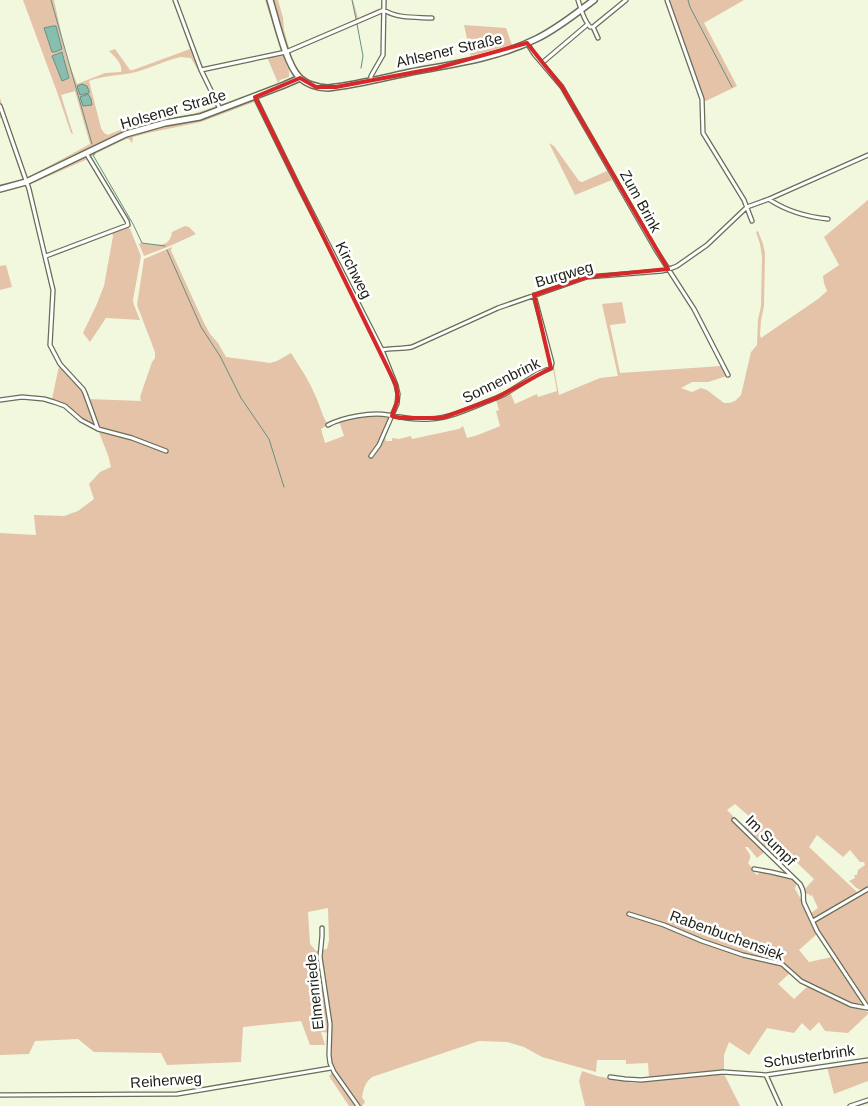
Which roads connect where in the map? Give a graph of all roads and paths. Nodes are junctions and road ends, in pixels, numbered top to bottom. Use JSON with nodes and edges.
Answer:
{"nodes":[{"id":1,"x":174,"y":0,"type":"edge"},
{"id":2,"x":270,"y":0,"type":"edge"},
{"id":3,"x":384,"y":0,"type":"edge"},
{"id":4,"x":578,"y":0,"type":"edge"},
{"id":5,"x":594,"y":0,"type":"edge"},
{"id":6,"x":626,"y":0,"type":"edge"},
{"id":7,"x":667,"y":0,"type":"edge"},
{"id":8,"x":384,"y":10,"type":"junction"},
{"id":9,"x":581,"y":10,"type":"junction"},
{"id":10,"x":432,"y":18,"type":"dead end"},
{"id":11,"x":588,"y":24,"type":"junction"},
{"id":12,"x":593,"y":27,"type":"junction"},
{"id":13,"x":598,"y":38,"type":"dead end"},
{"id":14,"x":527,"y":43,"type":"junction"},
{"id":15,"x":286,"y":52,"type":"junction"},
{"id":16,"x":542,"y":63,"type":"junction"},
{"id":17,"x":201,"y":70,"type":"junction"},
{"id":18,"x":300,"y":78,"type":"junction"},
{"id":19,"x":370,"y":81,"type":"junction"},
{"id":20,"x":255,"y":97,"type":"junction"},
{"id":21,"x":0,"y":106,"type":"edge"},
{"id":22,"x":220,"y":110,"type":"junction"},
{"id":23,"x":86,"y":153,"type":"junction"},
{"id":24,"x":868,"y":154,"type":"edge"},
{"id":25,"x":26,"y":182,"type":"junction"},
{"id":26,"x":0,"y":189,"type":"edge"},
{"id":27,"x":769,"y":199,"type":"junction"},
{"id":28,"x":748,"y":207,"type":"junction"},
{"id":29,"x":828,"y":219,"type":"dead end"},
{"id":30,"x":752,"y":221,"type":"dead end"},
{"id":31,"x":46,"y":256,"type":"junction"},
{"id":32,"x":668,"y":269,"type":"junction"},
{"id":33,"x":534,"y":294,"type":"junction"},
{"id":34,"x":382,"y":350,"type":"junction"},
{"id":35,"x":728,"y":376,"type":"dead end"},
{"id":36,"x":0,"y":400,"type":"edge"},
{"id":37,"x":392,"y":416,"type":"junction"},
{"id":38,"x":328,"y":425,"type":"dead end"},
{"id":39,"x":98,"y":429,"type":"junction"},
{"id":40,"x":166,"y":451,"type":"dead end"},
{"id":41,"x":371,"y":456,"type":"dead end"},
{"id":42,"x":734,"y":820,"type":"dead end"},
{"id":43,"x":754,"y":869,"type":"dead end"},
{"id":44,"x":793,"y":877,"type":"junction"},
{"id":45,"x":868,"y":889,"type":"edge"},
{"id":46,"x":629,"y":914,"type":"dead end"},
{"id":47,"x":813,"y":921,"type":"junction"},
{"id":48,"x":322,"y":928,"type":"dead end"},
{"id":49,"x":868,"y":1008,"type":"edge"},
{"id":50,"x":868,"y":1060,"type":"edge"},
{"id":51,"x":331,"y":1068,"type":"junction"},
{"id":52,"x":766,"y":1075,"type":"junction"},
{"id":53,"x":610,"y":1076,"type":"dead end"},
{"id":54,"x":0,"y":1095,"type":"edge"},
{"id":55,"x":868,"y":1100,"type":"edge"},
{"id":56,"x":358,"y":1106,"type":"edge"},
{"id":57,"x":780,"y":1106,"type":"edge"},
{"id":58,"x":850,"y":1106,"type":"edge"}],
"edges":[{"from":1,"to":17,"type":"street"},
{"from":2,"to":15,"type":"main road"},
{"from":3,"to":8,"type":"street"},
{"from":4,"to":9,"type":"street"},
{"from":5,"to":9,"type":"main road","name":"Ahlsener Straße"},
{"from":6,"to":12,"type":"street"},
{"from":7,"to":28,"type":"street"},
{"from":8,"to":10,"type":"street"},
{"from":8,"to":15,"type":"street"},
{"from":8,"to":19,"type":"street"},
{"from":9,"to":11,"type":"street"},
{"from":9,"to":14,"type":"main road","name":"Ahlsener Straße"},
{"from":11,"to":12,"type":"street"},
{"from":11,"to":16,"type":"street"},
{"from":12,"to":13,"type":"street"},
{"from":14,"to":16,"type":"street","name":"Zum Brink"},
{"from":14,"to":19,"type":"main road","name":"Ahlsener Straße"},
{"from":15,"to":17,"type":"street"},
{"from":15,"to":18,"type":"main road"},
{"from":16,"to":32,"type":"street","name":"Zum Brink"},
{"from":17,"to":22,"type":"street"},
{"from":18,"to":19,"type":"main road","name":"Ahlsener Straße"},
{"from":18,"to":20,"type":"main road","name":"Holsener Straße"},
{"from":20,"to":22,"type":"main road","name":"Holsener Straße"},
{"from":20,"to":34,"type":"street","name":"Kirchweg"},
{"from":21,"to":25,"type":"street"},
{"from":22,"to":23,"type":"main road","name":"Holsener Straße"},
{"from":23,"to":25,"type":"main road","name":"Holsener Straße"},
{"from":23,"to":31,"type":"street"},
{"from":24,"to":27,"type":"street","name":"Burgweg"},
{"from":25,"to":26,"type":"main road","name":"Holsener Straße"},
{"from":25,"to":31,"type":"street"},
{"from":27,"to":28,"type":"street","name":"Burgweg"},
{"from":27,"to":29,"type":"street"},
{"from":28,"to":30,"type":"street"},
{"from":28,"to":32,"type":"street","name":"Burgweg"},
{"from":31,"to":39,"type":"street"},
{"from":32,"to":33,"type":"street","name":"Burgweg"},
{"from":32,"to":35,"type":"street","name":"Zum Brink"},
{"from":33,"to":34,"type":"street","name":"Burgweg"},
{"from":33,"to":37,"type":"street","name":"Sonnenbrink"},
{"from":34,"to":37,"type":"street","name":"Kirchweg"},
{"from":36,"to":39,"type":"street"},
{"from":37,"to":38,"type":"street","name":"Sonnenbrink"},
{"from":37,"to":41,"type":"street","name":"Kirchweg"},
{"from":39,"to":40,"type":"street"},
{"from":42,"to":44,"type":"street","name":"Im Sumpf"},
{"from":43,"to":44,"type":"street"},
{"from":44,"to":47,"type":"street","name":"Im Sumpf"},
{"from":45,"to":47,"type":"street"},
{"from":46,"to":49,"type":"street","name":"Rabenbuchensiek"},
{"from":47,"to":49,"type":"street","name":"Im Sumpf"},
{"from":48,"to":51,"type":"street","name":"Elmenriede"},
{"from":50,"to":52,"type":"street","name":"Schusterbrink"},
{"from":51,"to":54,"type":"street","name":"Reiherweg"},
{"from":51,"to":56,"type":"street"},
{"from":52,"to":53,"type":"street","name":"Schusterbrink"},
{"from":52,"to":57,"type":"street"},
{"from":55,"to":58,"type":"street"}]}
